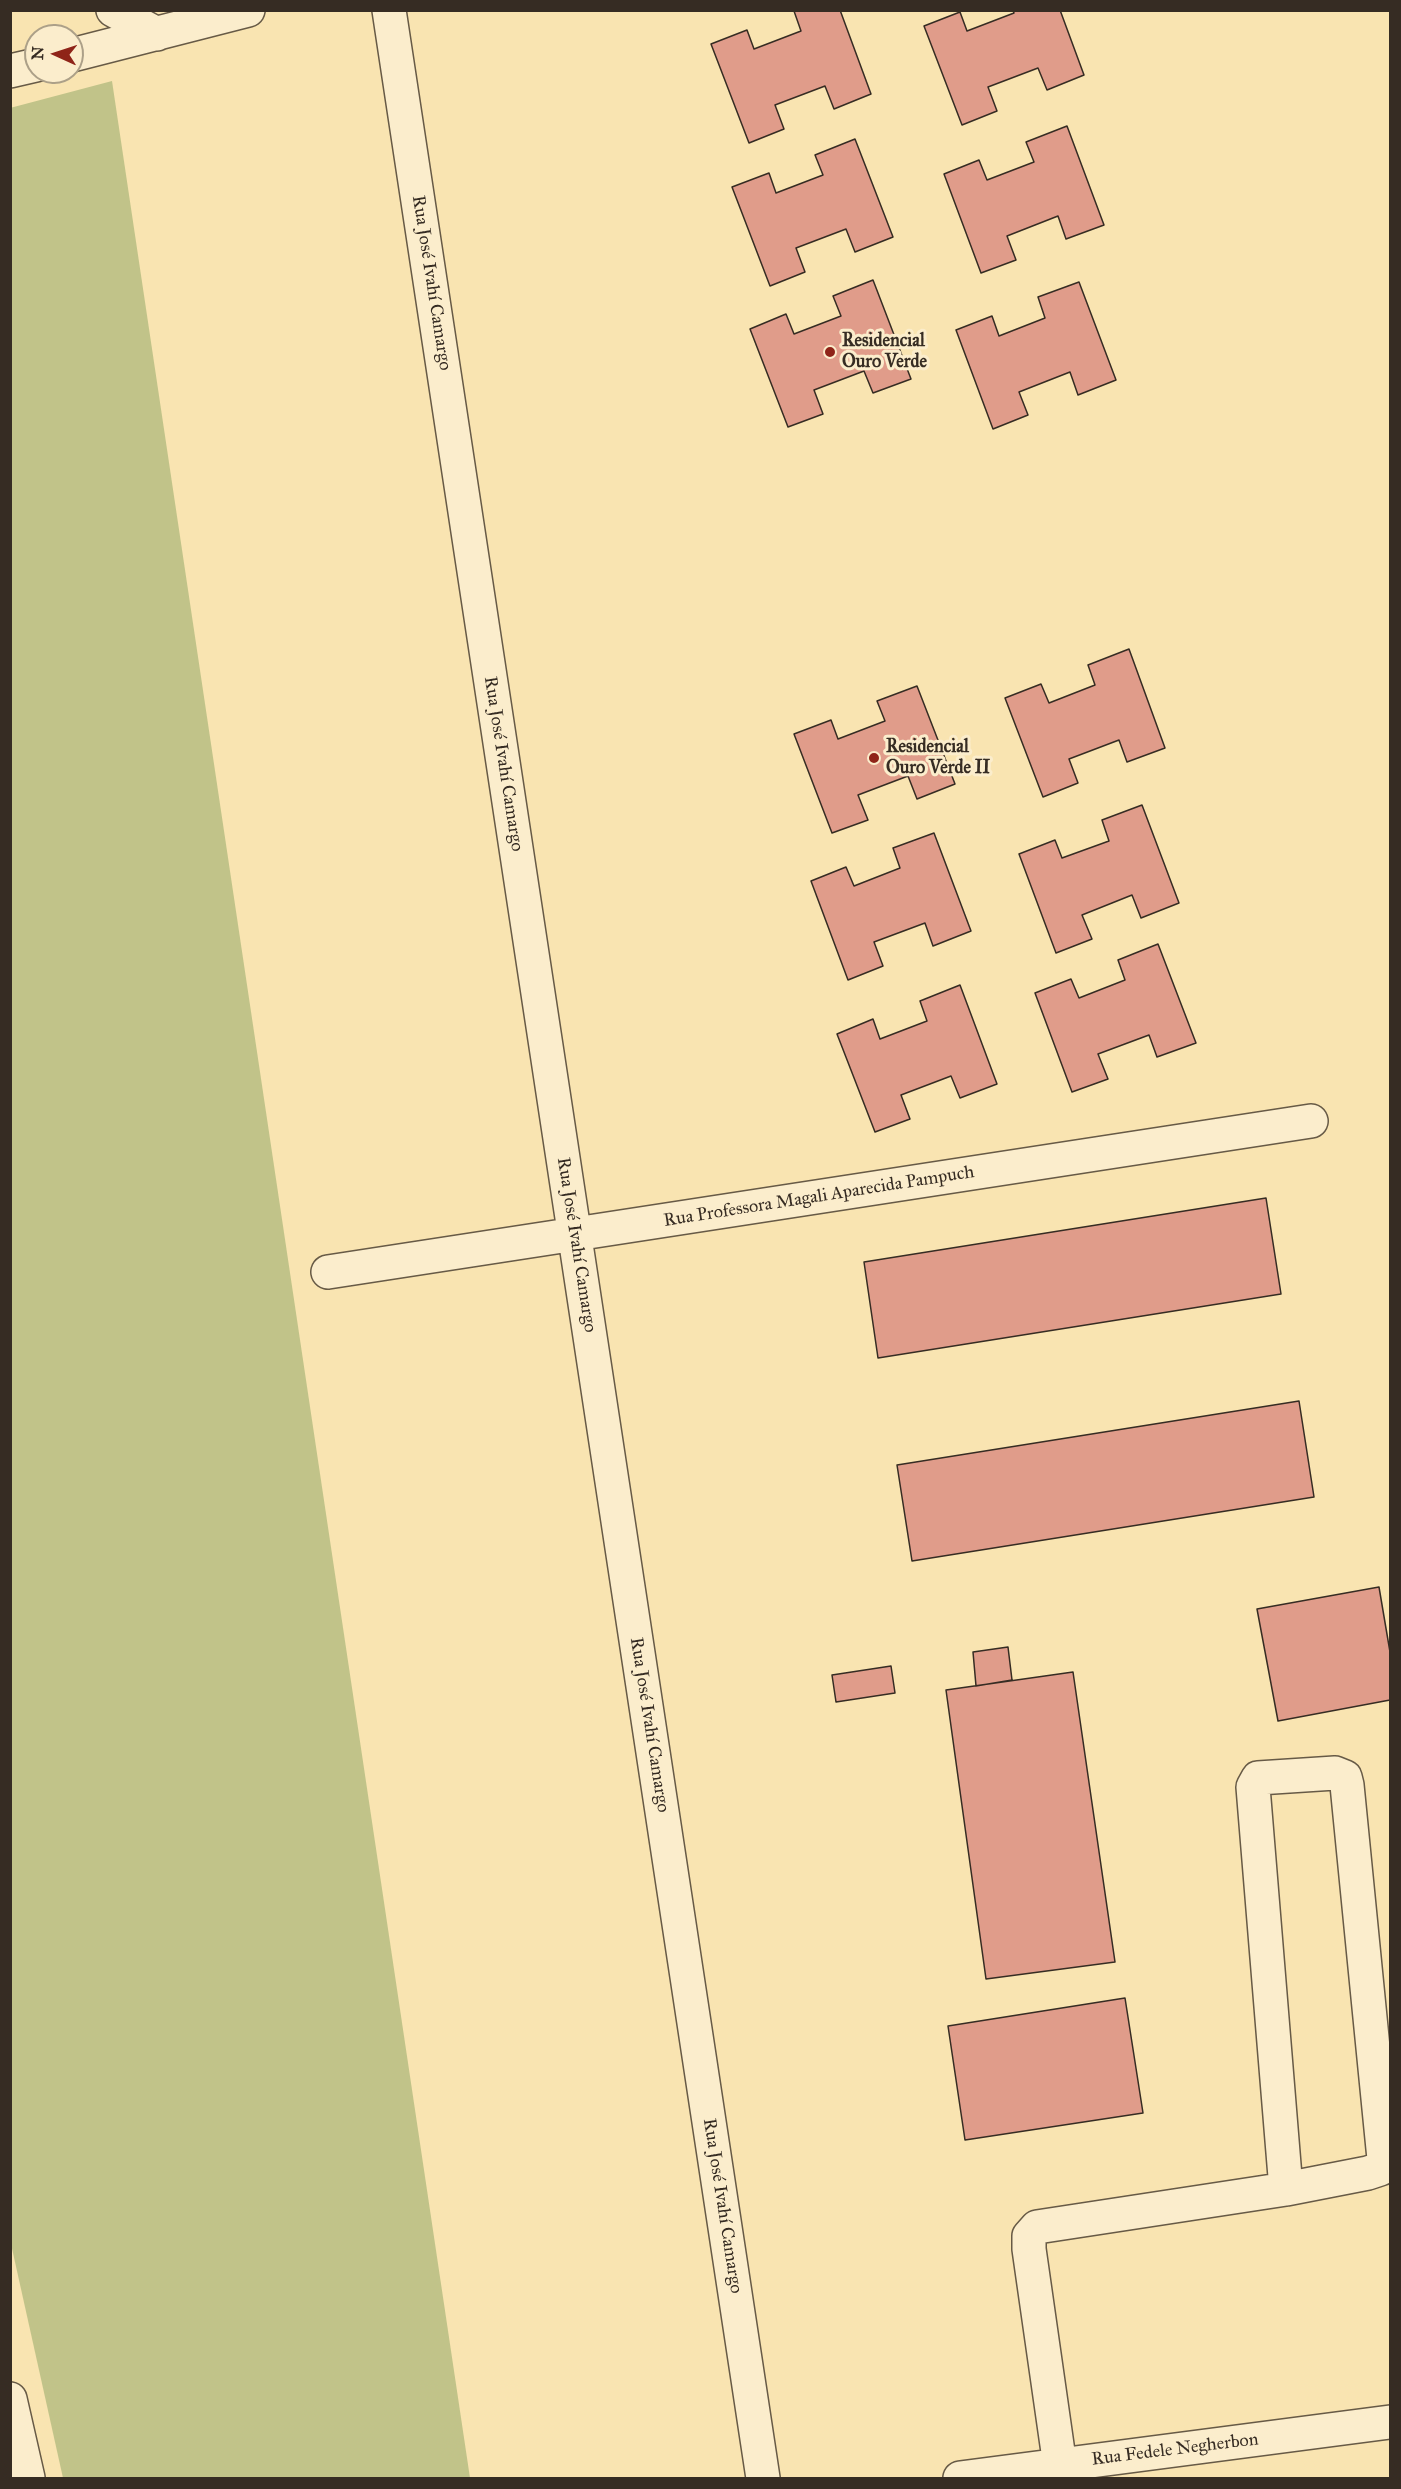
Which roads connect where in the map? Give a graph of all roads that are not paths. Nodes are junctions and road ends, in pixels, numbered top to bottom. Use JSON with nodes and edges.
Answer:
{"nodes":[{"id":1,"x":112,"y":10,"type":"edge"},
{"id":2,"x":248,"y":10,"type":"edge"},
{"id":3,"x":390,"y":10,"type":"edge"},
{"id":4,"x":157,"y":34,"type":"junction"},
{"id":5,"x":84,"y":52,"type":"edge"},
{"id":6,"x":1311,"y":1121,"type":"dead end"},
{"id":7,"x":574,"y":1234,"type":"junction"},
{"id":8,"x":328,"y":1272,"type":"dead end"},
{"id":9,"x":1286,"y":2189,"type":"junction"},
{"id":10,"x":10,"y":2399,"type":"edge"},
{"id":11,"x":1390,"y":2422,"type":"edge"},
{"id":12,"x":1060,"y":2466,"type":"junction"},
{"id":13,"x":28,"y":2478,"type":"edge"},
{"id":14,"x":763,"y":2478,"type":"edge"},
{"id":15,"x":960,"y":2478,"type":"edge"}],
"edges":[{"from":1,"to":4,"type":"street"},
{"from":2,"to":4,"type":"street"},
{"from":3,"to":7,"type":"street","name":"Rua José Ivahí Camargo"},
{"from":4,"to":5,"type":"street"},
{"from":6,"to":7,"type":"street","name":"Rua Professora Magali Aparecida Pampuch"},
{"from":7,"to":8,"type":"street","name":"Rua Professora Magali Aparecida Pampuch"},
{"from":7,"to":14,"type":"street","name":"Rua José Ivahí Camargo"},
{"from":9,"to":9,"type":"street"},
{"from":9,"to":12,"type":"street"},
{"from":10,"to":13,"type":"street"},
{"from":11,"to":12,"type":"street","name":"Rua Fedele Negherbon"},
{"from":12,"to":15,"type":"street","name":"Rua Fedele Negherbon"}]}
